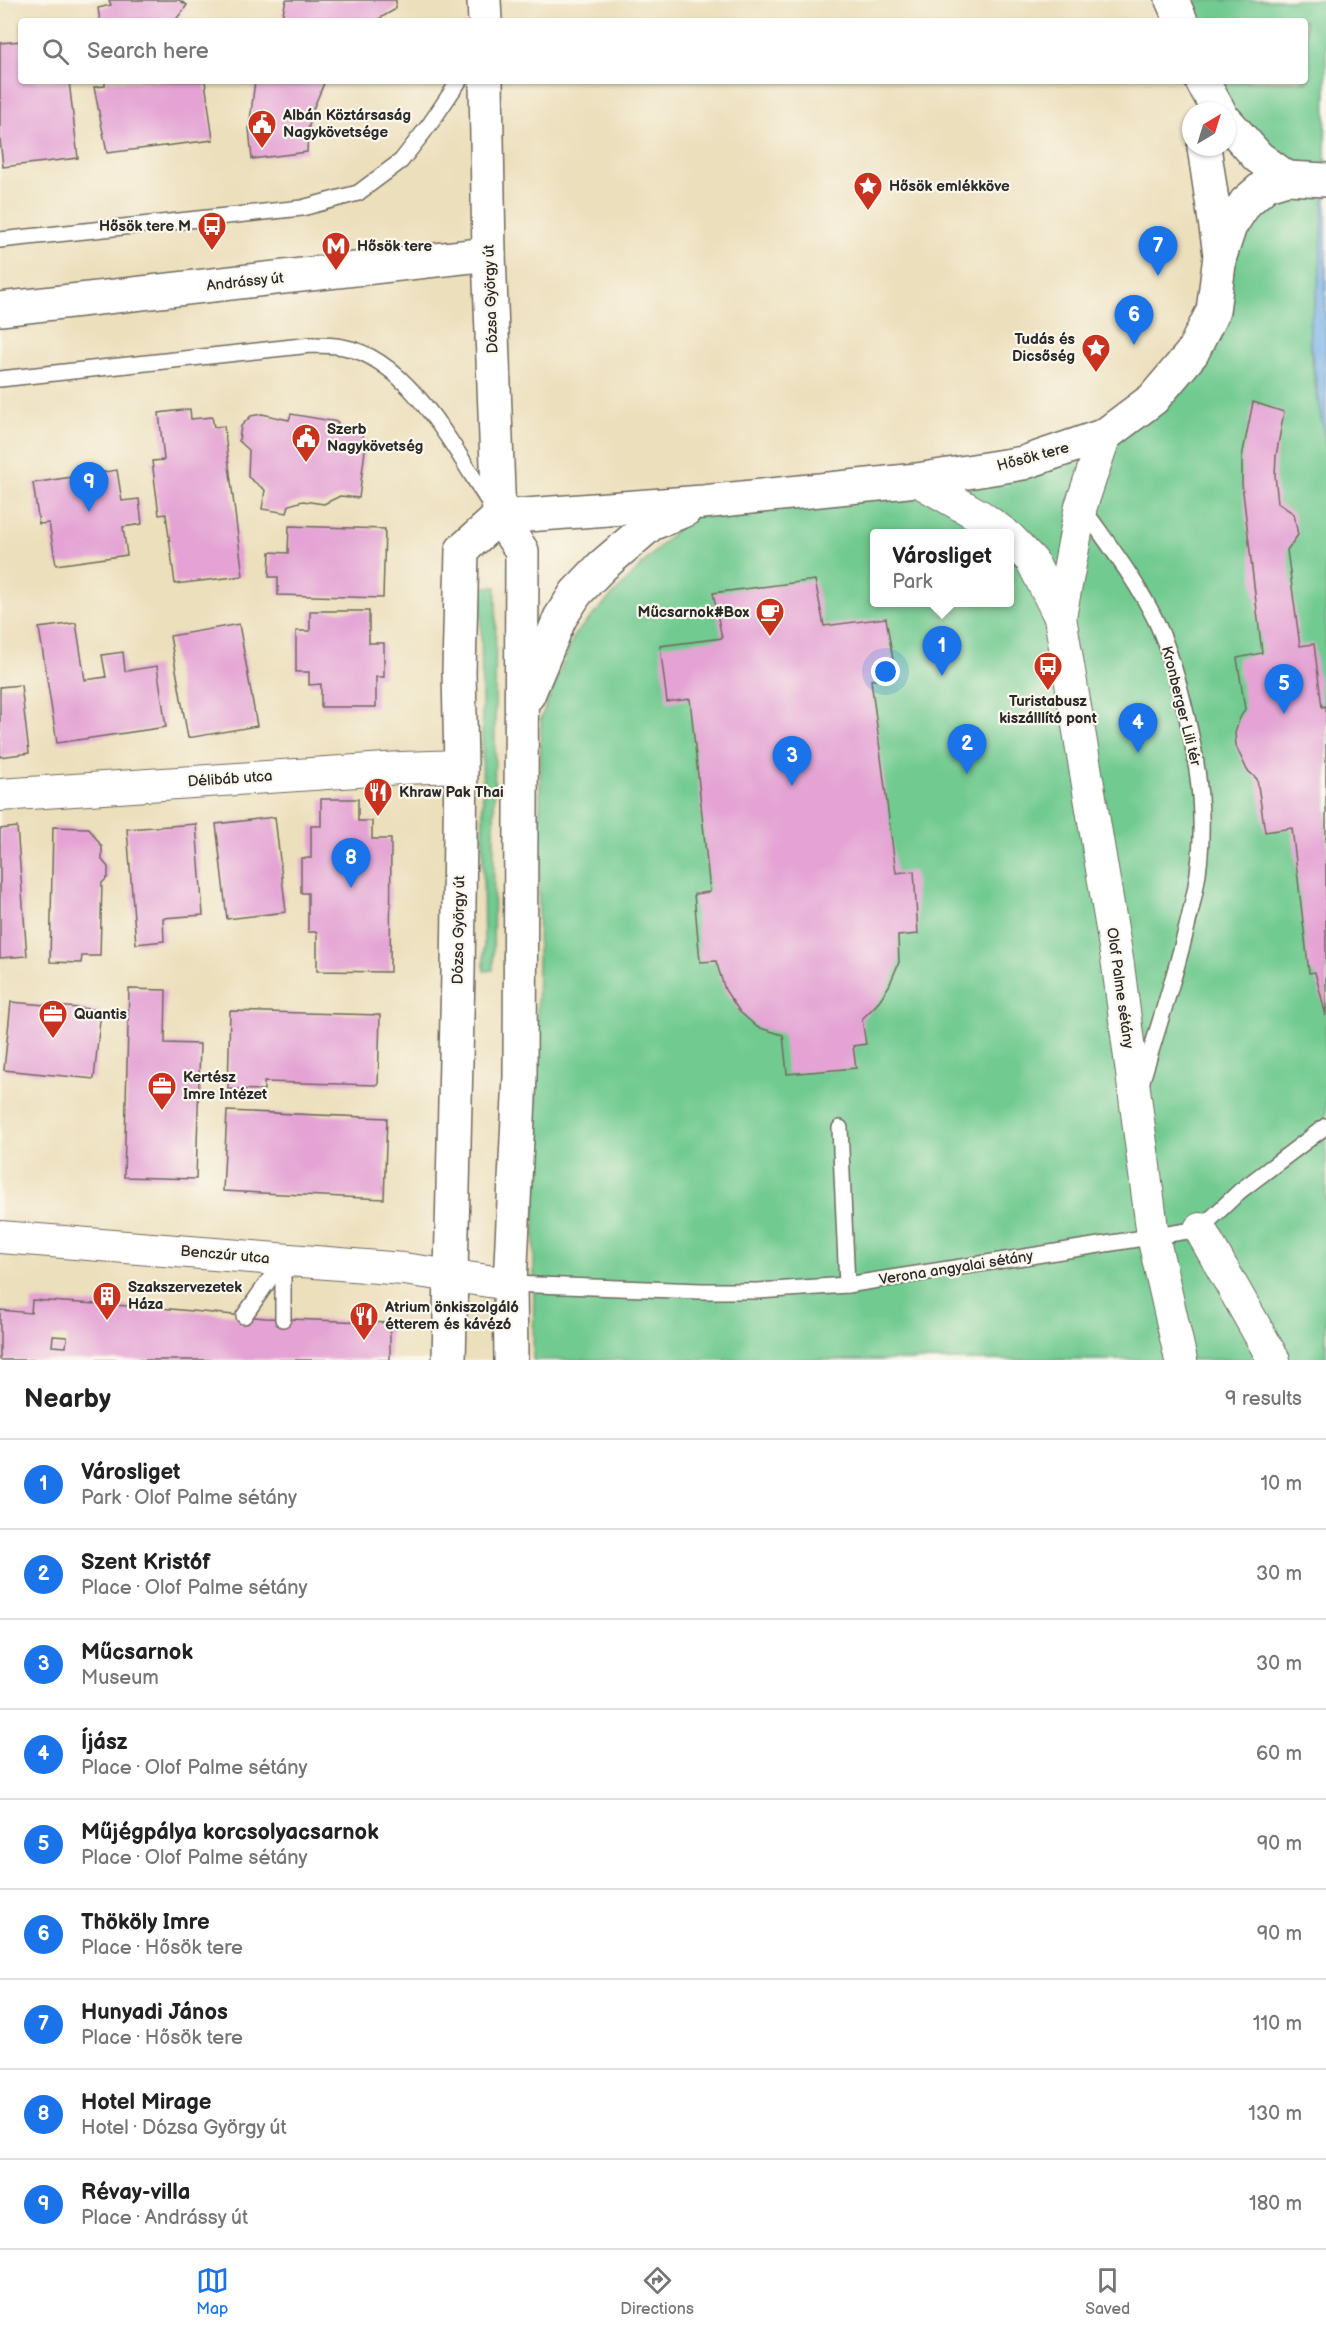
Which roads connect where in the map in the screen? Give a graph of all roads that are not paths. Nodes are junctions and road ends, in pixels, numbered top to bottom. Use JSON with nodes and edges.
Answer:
{"nodes":[{"id":1,"x":484,"y":0,"type":"edge"},
{"id":2,"x":1172,"y":0,"type":"edge"},
{"id":3,"x":485,"y":18,"type":"edge"},
{"id":4,"x":1180,"y":18,"type":"edge"},
{"id":5,"x":457,"y":84,"type":"edge"},
{"id":6,"x":486,"y":84,"type":"edge"},
{"id":7,"x":1194,"y":84,"type":"edge"},
{"id":8,"x":1204,"y":84,"type":"edge"},
{"id":9,"x":1196,"y":102,"type":"edge"},
{"id":10,"x":1214,"y":102,"type":"edge"},
{"id":11,"x":1236,"y":132,"type":"edge"},
{"id":12,"x":1205,"y":156,"type":"edge"},
{"id":13,"x":1305,"y":179,"type":"edge"},
{"id":14,"x":0,"y":240,"type":"edge"},
{"id":15,"x":489,"y":254,"type":"junction"},
{"id":16,"x":1220,"y":256,"type":"junction"},
{"id":17,"x":0,"y":309,"type":"edge"},
{"id":18,"x":0,"y":379,"type":"edge"},
{"id":19,"x":1106,"y":435,"type":"junction"},
{"id":20,"x":917,"y":480,"type":"junction"},
{"id":21,"x":703,"y":502,"type":"junction"},
{"id":22,"x":1081,"y":506,"type":"junction"},
{"id":23,"x":499,"y":517,"type":"junction"},
{"id":24,"x":998,"y":529,"type":"edge"},
{"id":25,"x":1014,"y":542,"type":"edge"},
{"id":26,"x":1060,"y":616,"type":"junction"},
{"id":27,"x":522,"y":710,"type":"junction"},
{"id":28,"x":461,"y":766,"type":"junction"},
{"id":29,"x":0,"y":795,"type":"edge"},
{"id":30,"x":1136,"y":1102,"type":"junction"},
{"id":31,"x":1326,"y":1126,"type":"edge"},
{"id":32,"x":840,"y":1128,"type":"dead end"},
{"id":33,"x":1200,"y":1229,"type":"junction"},
{"id":34,"x":1154,"y":1236,"type":"junction"},
{"id":35,"x":0,"y":1237,"type":"edge"},
{"id":36,"x":284,"y":1260,"type":"junction"},
{"id":37,"x":451,"y":1277,"type":"junction"},
{"id":38,"x":510,"y":1284,"type":"junction"},
{"id":39,"x":847,"y":1285,"type":"junction"},
{"id":40,"x":244,"y":1316,"type":"dead end"},
{"id":41,"x":282,"y":1319,"type":"dead end"},
{"id":42,"x":449,"y":1360,"type":"edge"},
{"id":43,"x":511,"y":1360,"type":"edge"},
{"id":44,"x":1181,"y":1360,"type":"edge"},
{"id":45,"x":1274,"y":1360,"type":"edge"}],
"edges":[{"from":1,"to":3,"type":"main road"},
{"from":2,"to":4,"type":"main road"},
{"from":5,"to":14,"type":"lane"},
{"from":6,"to":15,"type":"main road","name":"Dózsa György út"},
{"from":7,"to":9,"type":"main road"},
{"from":8,"to":10,"type":"main road"},
{"from":11,"to":13,"type":"main road","name":"Hősök tere"},
{"from":12,"to":16,"type":"main road","name":"Hősök tere"},
{"from":13,"to":16,"type":"main road","name":"Hősök tere"},
{"from":15,"to":17,"type":"main road","name":"Andrássy út"},
{"from":15,"to":23,"type":"main road","name":"Dózsa György út"},
{"from":16,"to":19,"type":"main road","name":"Hősök tere"},
{"from":18,"to":23,"type":"lane"},
{"from":19,"to":20,"type":"main road","name":"Hősök tere"},
{"from":19,"to":22,"type":"street","name":"Olof Palme sétány"},
{"from":20,"to":21,"type":"main road","name":"Hősök tere"},
{"from":20,"to":24,"type":"street"},
{"from":21,"to":23,"type":"main road","name":"Hősök tere"},
{"from":21,"to":27,"type":"main road","name":"Hősök tere"},
{"from":22,"to":26,"type":"street","name":"Olof Palme sétány"},
{"from":22,"to":30,"type":"lane","name":"Kronberger Lili tér"},
{"from":23,"to":27,"type":"main road"},
{"from":23,"to":28,"type":"main road","name":"Dózsa György út"},
{"from":25,"to":26,"type":"street","name":"Olof Palme sétány"},
{"from":26,"to":30,"type":"street","name":"Olof Palme sétány"},
{"from":27,"to":38,"type":"main road"},
{"from":28,"to":29,"type":"street","name":"Délibáb utca"},
{"from":28,"to":37,"type":"main road","name":"Dózsa György út"},
{"from":30,"to":34,"type":"street","name":"Olof Palme sétány"},
{"from":31,"to":33,"type":"lane"},
{"from":32,"to":39,"type":"lane"},
{"from":33,"to":34,"type":"lane","name":"Verona angyalai sétány"},
{"from":33,"to":45,"type":"street"},
{"from":34,"to":39,"type":"lane","name":"Verona angyalai sétány"},
{"from":34,"to":44,"type":"street","name":"Olof Palme sétány"},
{"from":35,"to":36,"type":"street","name":"Benczúr utca"},
{"from":36,"to":37,"type":"street","name":"Benczúr utca"},
{"from":36,"to":40,"type":"lane"},
{"from":36,"to":41,"type":"lane"},
{"from":37,"to":38,"type":"street","name":"Benczúr utca"},
{"from":37,"to":42,"type":"main road","name":"Dózsa György út"},
{"from":38,"to":39,"type":"lane","name":"Verona angyalai sétány"},
{"from":38,"to":43,"type":"main road"}]}
